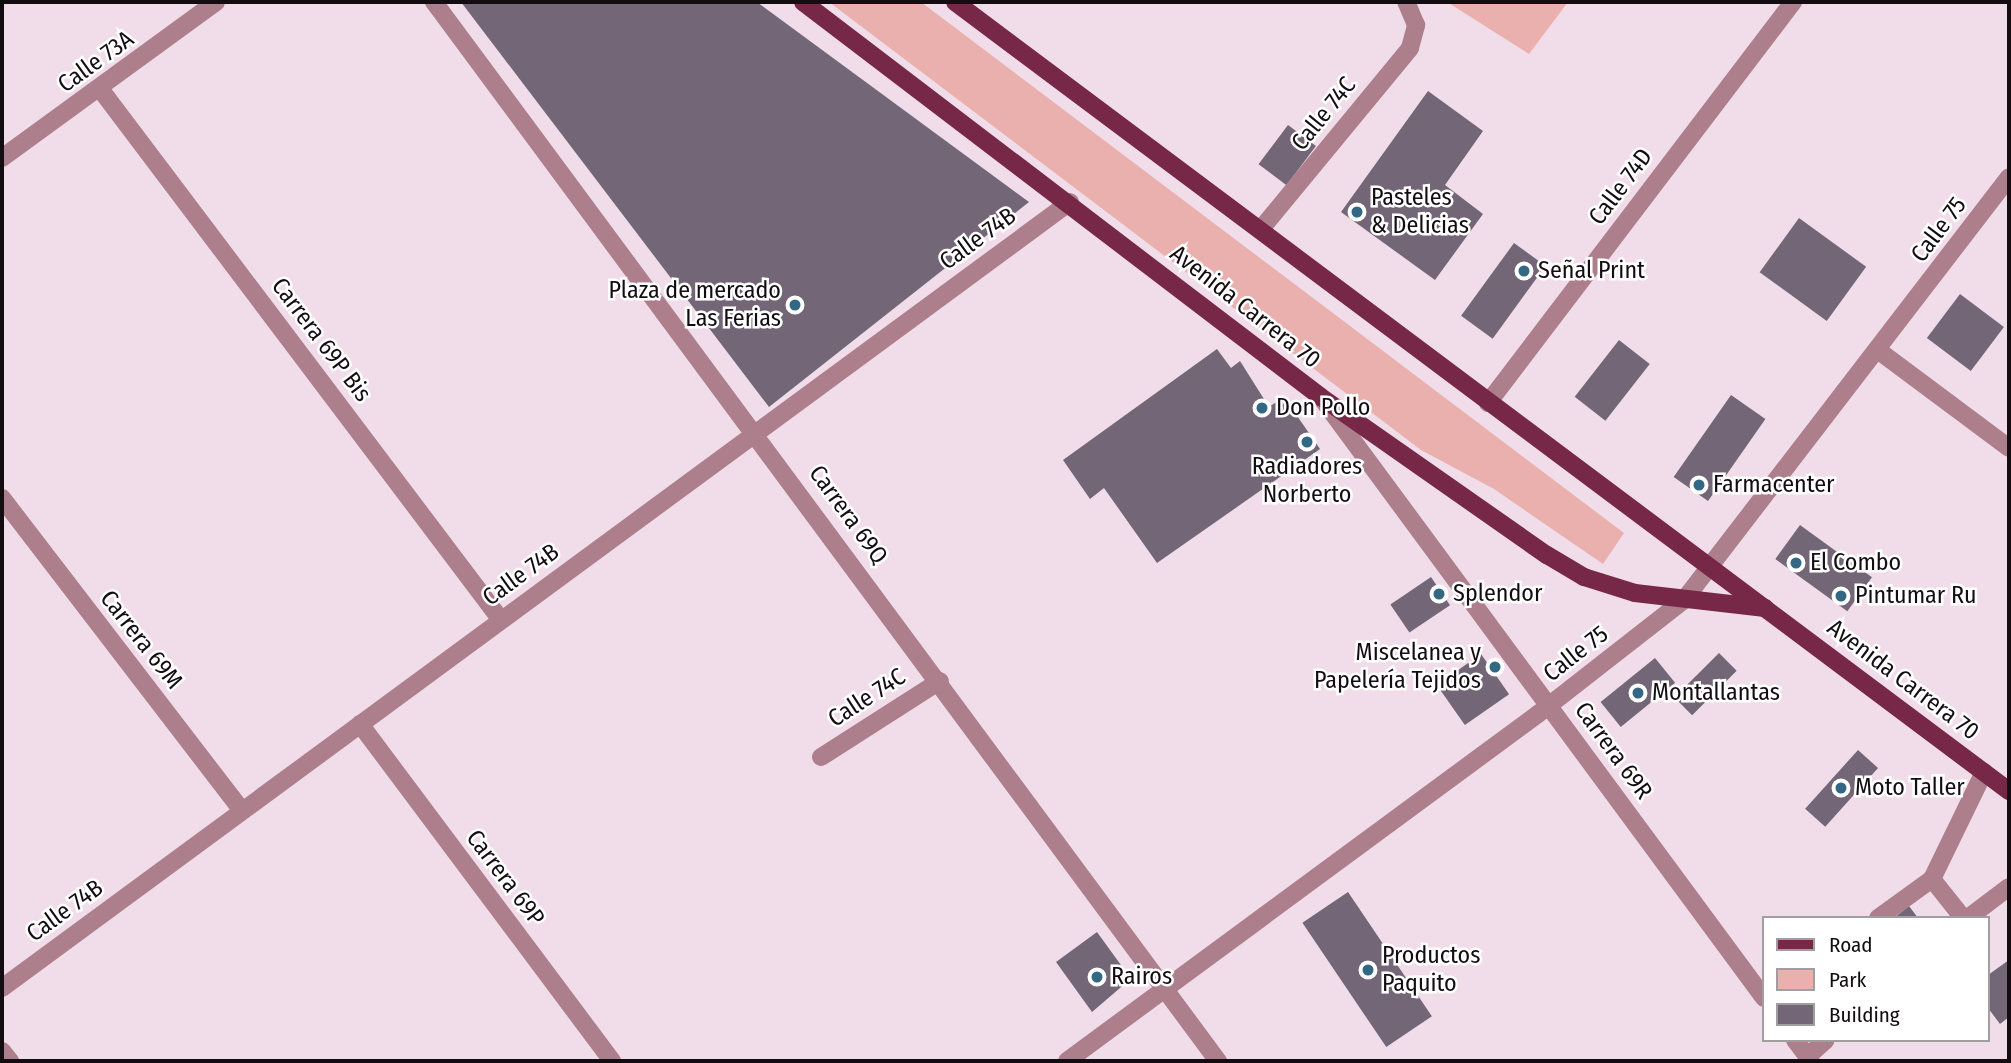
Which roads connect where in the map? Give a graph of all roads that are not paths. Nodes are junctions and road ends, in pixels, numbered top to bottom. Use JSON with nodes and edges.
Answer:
{"nodes":[{"id":1,"x":216,"y":2,"type":"edge"},
{"id":2,"x":434,"y":2,"type":"edge"},
{"id":3,"x":803,"y":2,"type":"edge"},
{"id":4,"x":955,"y":2,"type":"edge"},
{"id":5,"x":1405,"y":2,"type":"edge"},
{"id":6,"x":1793,"y":2,"type":"edge"},
{"id":7,"x":101,"y":90,"type":"junction"},
{"id":8,"x":2,"y":158,"type":"edge"},
{"id":9,"x":2009,"y":177,"type":"edge"},
{"id":10,"x":1070,"y":202,"type":"junction"},
{"id":11,"x":1261,"y":229,"type":"junction"},
{"id":12,"x":1879,"y":351,"type":"junction"},
{"id":13,"x":1321,"y":397,"type":"junction"},
{"id":14,"x":1488,"y":403,"type":"junction"},
{"id":15,"x":757,"y":432,"type":"junction"},
{"id":16,"x":2009,"y":448,"type":"edge"},
{"id":17,"x":2,"y":498,"type":"edge"},
{"id":18,"x":1710,"y":569,"type":"junction"},
{"id":19,"x":1685,"y":600,"type":"junction"},
{"id":20,"x":1767,"y":608,"type":"junction"},
{"id":21,"x":501,"y":620,"type":"junction"},
{"id":22,"x":940,"y":681,"type":"junction"},
{"id":23,"x":1549,"y":706,"type":"junction"},
{"id":24,"x":359,"y":724,"type":"junction"},
{"id":25,"x":821,"y":757,"type":"dead end"},
{"id":26,"x":1984,"y":772,"type":"junction"},
{"id":27,"x":2009,"y":791,"type":"edge"},
{"id":28,"x":242,"y":811,"type":"junction"},
{"id":29,"x":1932,"y":879,"type":"junction"},
{"id":30,"x":2009,"y":887,"type":"edge"},
{"id":31,"x":1881,"y":916,"type":"edge"},
{"id":32,"x":1963,"y":916,"type":"edge"},
{"id":33,"x":1968,"y":916,"type":"edge"},
{"id":34,"x":2,"y":988,"type":"edge"},
{"id":35,"x":1164,"y":988,"type":"junction"},
{"id":36,"x":1762,"y":995,"type":"edge"},
{"id":37,"x":1796,"y":1042,"type":"edge"},
{"id":38,"x":1824,"y":1042,"type":"edge"},
{"id":39,"x":2,"y":1051,"type":"edge"},
{"id":40,"x":1809,"y":1059,"type":"edge"},
{"id":41,"x":10,"y":1061,"type":"edge"},
{"id":42,"x":612,"y":1061,"type":"edge"},
{"id":43,"x":1067,"y":1061,"type":"edge"},
{"id":44,"x":1218,"y":1061,"type":"edge"}],
"edges":[{"from":1,"to":7,"type":"street","name":"Calle 73A"},
{"from":2,"to":15,"type":"street","name":"Carrera 69Q"},
{"from":3,"to":10,"type":"main road","name":"Avenida Carrera 70"},
{"from":4,"to":11,"type":"main road","name":"Avenida Carrera 70"},
{"from":5,"to":11,"type":"street","name":"Calle 74C"},
{"from":6,"to":14,"type":"street","name":"Calle 74D"},
{"from":7,"to":8,"type":"street","name":"Calle 73A"},
{"from":7,"to":21,"type":"street","name":"Carrera 69P Bis"},
{"from":9,"to":12,"type":"street","name":"Calle 75"},
{"from":10,"to":13,"type":"main road","name":"Avenida Carrera 70"},
{"from":10,"to":15,"type":"street","name":"Calle 74B"},
{"from":11,"to":14,"type":"main road","name":"Avenida Carrera 70"},
{"from":12,"to":16,"type":"street"},
{"from":12,"to":18,"type":"street","name":"Calle 75"},
{"from":13,"to":19,"type":"main road","name":"Avenida Carrera 70"},
{"from":13,"to":23,"type":"street","name":"Carrera 69R"},
{"from":14,"to":18,"type":"main road","name":"Avenida Carrera 70"},
{"from":15,"to":21,"type":"street","name":"Calle 74B"},
{"from":15,"to":22,"type":"street","name":"Carrera 69Q"},
{"from":17,"to":28,"type":"street","name":"Carrera 69M"},
{"from":18,"to":19,"type":"street","name":"Calle 75"},
{"from":18,"to":20,"type":"main road","name":"Avenida Carrera 70"},
{"from":19,"to":20,"type":"main road","name":"Avenida Carrera 70"},
{"from":19,"to":23,"type":"street","name":"Calle 75"},
{"from":20,"to":26,"type":"main road","name":"Avenida Carrera 70"},
{"from":21,"to":24,"type":"street","name":"Calle 74B"},
{"from":22,"to":25,"type":"street","name":"Calle 74C"},
{"from":22,"to":35,"type":"street","name":"Carrera 69Q"},
{"from":23,"to":35,"type":"street","name":"Calle 75"},
{"from":23,"to":36,"type":"street","name":"Carrera 69R"},
{"from":24,"to":28,"type":"street","name":"Calle 74B"},
{"from":24,"to":42,"type":"street","name":"Carrera 69P"},
{"from":26,"to":27,"type":"main road","name":"Avenida Carrera 70"},
{"from":26,"to":29,"type":"street"},
{"from":28,"to":34,"type":"street","name":"Calle 74B"},
{"from":29,"to":31,"type":"street"},
{"from":29,"to":32,"type":"street"},
{"from":30,"to":33,"type":"street"},
{"from":35,"to":43,"type":"street","name":"Calle 75"},
{"from":35,"to":44,"type":"street","name":"Carrera 69Q"},
{"from":37,"to":40,"type":"street"},
{"from":38,"to":40,"type":"street"},
{"from":39,"to":41,"type":"street"}]}
